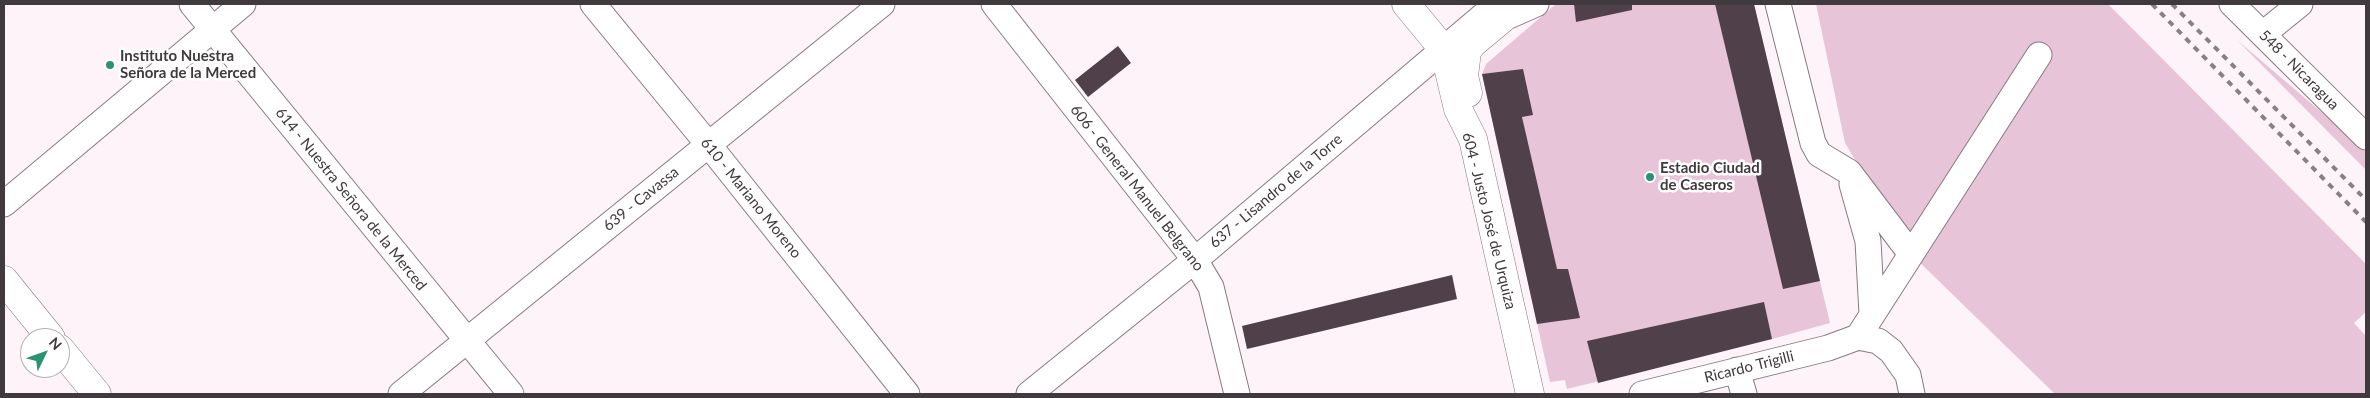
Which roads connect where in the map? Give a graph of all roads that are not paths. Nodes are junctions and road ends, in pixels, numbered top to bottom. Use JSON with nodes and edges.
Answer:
{"nodes":[{"id":1,"x":192,"y":4,"type":"edge"},
{"id":2,"x":243,"y":4,"type":"edge"},
{"id":3,"x":593,"y":4,"type":"edge"},
{"id":4,"x":882,"y":4,"type":"edge"},
{"id":5,"x":994,"y":4,"type":"edge"},
{"id":6,"x":1406,"y":4,"type":"edge"},
{"id":7,"x":1536,"y":4,"type":"edge"},
{"id":8,"x":1778,"y":4,"type":"edge"},
{"id":9,"x":2226,"y":4,"type":"edge"},
{"id":10,"x":2232,"y":4,"type":"edge"},
{"id":11,"x":2300,"y":4,"type":"edge"},
{"id":12,"x":1502,"y":8,"type":"edge"},
{"id":13,"x":212,"y":29,"type":"junction"},
{"id":14,"x":2258,"y":30,"type":"junction"},
{"id":15,"x":1444,"y":50,"type":"junction"},
{"id":16,"x":2039,"y":54,"type":"dead end"},
{"id":17,"x":2366,"y":136,"type":"edge"},
{"id":18,"x":1472,"y":139,"type":"junction"},
{"id":19,"x":708,"y":144,"type":"junction"},
{"id":20,"x":1849,"y":172,"type":"junction"},
{"id":21,"x":4,"y":204,"type":"edge"},
{"id":22,"x":1910,"y":254,"type":"junction"},
{"id":23,"x":1195,"y":260,"type":"junction"},
{"id":24,"x":4,"y":280,"type":"edge"},
{"id":25,"x":1872,"y":314,"type":"junction"},
{"id":26,"x":43,"y":328,"type":"edge"},
{"id":27,"x":1858,"y":337,"type":"junction"},
{"id":28,"x":468,"y":341,"type":"junction"},
{"id":29,"x":70,"y":361,"type":"edge"},
{"id":30,"x":1737,"y":370,"type":"junction"},
{"id":31,"x":97,"y":394,"type":"edge"},
{"id":32,"x":401,"y":394,"type":"edge"},
{"id":33,"x":511,"y":394,"type":"edge"},
{"id":34,"x":907,"y":394,"type":"edge"},
{"id":35,"x":1029,"y":394,"type":"edge"},
{"id":36,"x":1236,"y":394,"type":"edge"},
{"id":37,"x":1530,"y":394,"type":"edge"},
{"id":38,"x":1642,"y":394,"type":"edge"},
{"id":39,"x":1744,"y":394,"type":"edge"},
{"id":40,"x":1912,"y":394,"type":"edge"}],
"edges":[{"from":1,"to":13,"type":"street","name":"614 - Nuestra Señora de la Merced"},
{"from":2,"to":13,"type":"street"},
{"from":3,"to":19,"type":"street","name":"610 - Mariano Moreno"},
{"from":4,"to":19,"type":"street","name":"639 - Cavassa"},
{"from":5,"to":23,"type":"street","name":"606 - General Manuel Belgrano"},
{"from":6,"to":15,"type":"main road","name":"604 - Justo José de Urquiza"},
{"from":7,"to":12,"type":"street","name":"637 - Lisandro de la Torre"},
{"from":8,"to":20,"type":"street"},
{"from":9,"to":14,"type":"street"},
{"from":10,"to":14,"type":"street","name":"548 - Nicaragua"},
{"from":11,"to":14,"type":"street"},
{"from":12,"to":15,"type":"street","name":"637 - Lisandro de la Torre"},
{"from":12,"to":18,"type":"main road"},
{"from":13,"to":21,"type":"street"},
{"from":13,"to":28,"type":"street","name":"614 - Nuestra Señora de la Merced"},
{"from":14,"to":17,"type":"street","name":"548 - Nicaragua"},
{"from":15,"to":18,"type":"main road","name":"604 - Justo José de Urquiza"},
{"from":15,"to":23,"type":"street","name":"637 - Lisandro de la Torre"},
{"from":16,"to":22,"type":"street"},
{"from":18,"to":37,"type":"main road","name":"604 - Justo José de Urquiza"},
{"from":19,"to":28,"type":"street","name":"639 - Cavassa"},
{"from":19,"to":34,"type":"street","name":"610 - Mariano Moreno"},
{"from":20,"to":22,"type":"street"},
{"from":20,"to":25,"type":"street"},
{"from":22,"to":25,"type":"street"},
{"from":23,"to":35,"type":"street","name":"637 - Lisandro de la Torre"},
{"from":23,"to":36,"type":"street","name":"606 - General Manuel Belgrano"},
{"from":24,"to":26,"type":"main road"},
{"from":25,"to":27,"type":"street"},
{"from":27,"to":30,"type":"street","name":"Ricardo Trigilli"},
{"from":27,"to":40,"type":"street"},
{"from":28,"to":32,"type":"street","name":"639 - Cavassa"},
{"from":28,"to":33,"type":"street","name":"614 - Nuestra Señora de la Merced"},
{"from":29,"to":31,"type":"main road"},
{"from":30,"to":38,"type":"street","name":"Ricardo Trigilli"},
{"from":30,"to":39,"type":"street"}]}
